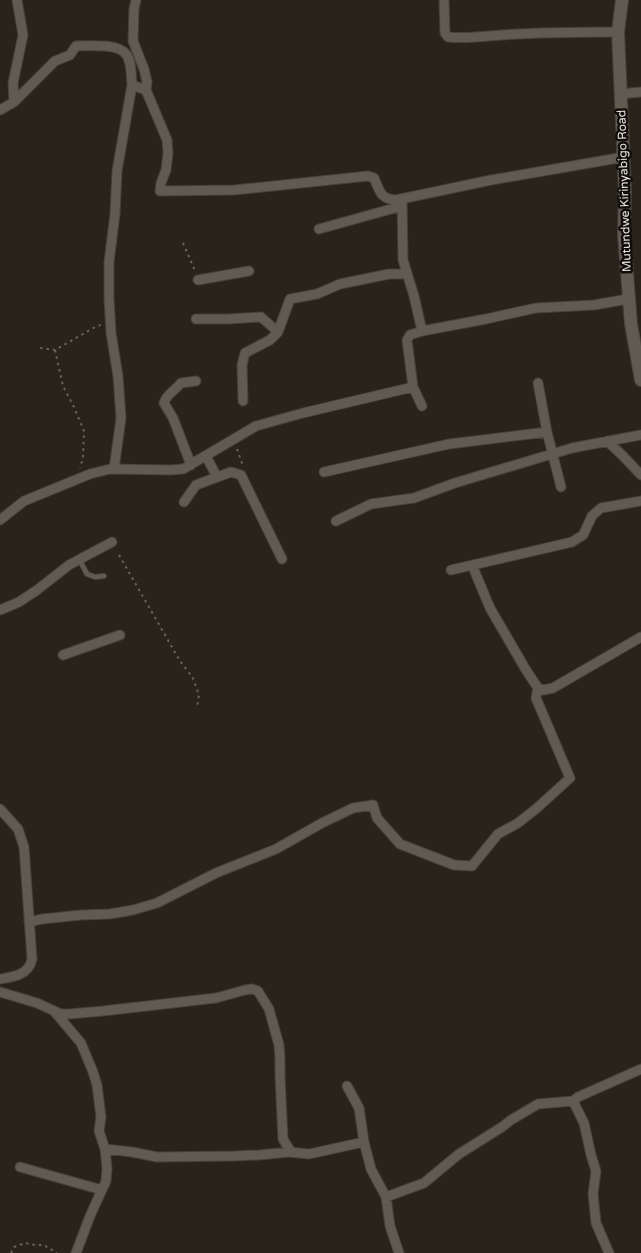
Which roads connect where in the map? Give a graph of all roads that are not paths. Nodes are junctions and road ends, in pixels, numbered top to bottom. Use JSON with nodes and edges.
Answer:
{"nodes":[{"id":1,"x":17,"y":0,"type":"edge"},
{"id":2,"x":136,"y":0,"type":"edge"},
{"id":3,"x":444,"y":0,"type":"edge"},
{"id":4,"x":622,"y":0,"type":"edge"},
{"id":5,"x":618,"y":32,"type":"junction"},
{"id":6,"x":132,"y":85,"type":"junction"},
{"id":7,"x":146,"y":90,"type":"junction"},
{"id":8,"x":641,"y":92,"type":"edge"},
{"id":9,"x":621,"y":94,"type":"junction"},
{"id":10,"x":14,"y":102,"type":"junction"},
{"id":11,"x":0,"y":110,"type":"edge"},
{"id":12,"x":624,"y":157,"type":"junction"},
{"id":13,"x":402,"y":203,"type":"junction"},
{"id":14,"x":319,"y":229,"type":"dead end"},
{"id":15,"x":249,"y":271,"type":"dead end"},
{"id":16,"x":406,"y":274,"type":"junction"},
{"id":17,"x":198,"y":280,"type":"road end"},
{"id":18,"x":628,"y":299,"type":"junction"},
{"id":19,"x":196,"y":319,"type":"dead end"},
{"id":20,"x":422,"y":330,"type":"junction"},
{"id":21,"x":278,"y":332,"type":"junction"},
{"id":22,"x":638,"y":352,"type":"edge"},
{"id":23,"x":641,"y":380,"type":"edge"},
{"id":24,"x":196,"y":381,"type":"dead end"},
{"id":25,"x":538,"y":383,"type":"dead end"},
{"id":26,"x":413,"y":387,"type":"junction"},
{"id":27,"x":243,"y":401,"type":"dead end"},
{"id":28,"x":422,"y":406,"type":"dead end"},
{"id":29,"x":547,"y":432,"type":"junction"},
{"id":30,"x":641,"y":435,"type":"edge"},
{"id":31,"x":607,"y":441,"type":"junction"},
{"id":32,"x":552,"y":454,"type":"junction"},
{"id":33,"x":206,"y":456,"type":"junction"},
{"id":34,"x":191,"y":465,"type":"junction"},
{"id":35,"x":114,"y":469,"type":"junction"},
{"id":36,"x":324,"y":472,"type":"dead end"},
{"id":37,"x":641,"y":475,"type":"edge"},
{"id":38,"x":217,"y":477,"type":"junction"},
{"id":39,"x":561,"y":486,"type":"dead end"},
{"id":40,"x":184,"y":502,"type":"dead end"},
{"id":41,"x":641,"y":502,"type":"edge"},
{"id":42,"x":0,"y":520,"type":"edge"},
{"id":43,"x":336,"y":521,"type":"dead end"},
{"id":44,"x":112,"y":542,"type":"dead end"},
{"id":45,"x":282,"y":558,"type":"dead end"},
{"id":46,"x":79,"y":559,"type":"junction"},
{"id":47,"x":472,"y":565,"type":"junction"},
{"id":48,"x":451,"y":570,"type":"dead end"},
{"id":49,"x":104,"y":576,"type":"dead end"},
{"id":50,"x":0,"y":610,"type":"edge"},
{"id":51,"x":120,"y":635,"type":"dead end"},
{"id":52,"x":641,"y":637,"type":"edge"},
{"id":53,"x":63,"y":655,"type":"dead end"},
{"id":54,"x":538,"y":688,"type":"junction"},
{"id":55,"x":0,"y":809,"type":"edge"},
{"id":56,"x":29,"y":922,"type":"junction"},
{"id":57,"x":0,"y":979,"type":"edge"},
{"id":58,"x":0,"y":992,"type":"edge"},
{"id":59,"x":54,"y":1011,"type":"junction"},
{"id":60,"x":641,"y":1069,"type":"edge"},
{"id":61,"x":347,"y":1086,"type":"dead end"},
{"id":62,"x":573,"y":1102,"type":"junction"},
{"id":63,"x":364,"y":1142,"type":"junction"},
{"id":64,"x":105,"y":1149,"type":"junction"},
{"id":65,"x":291,"y":1152,"type":"junction"},
{"id":66,"x":20,"y":1167,"type":"dead end"},
{"id":67,"x":102,"y":1190,"type":"junction"},
{"id":68,"x":386,"y":1197,"type":"junction"},
{"id":69,"x":76,"y":1253,"type":"edge"},
{"id":70,"x":399,"y":1253,"type":"edge"},
{"id":71,"x":608,"y":1253,"type":"edge"}],
"edges":[{"from":1,"to":10,"type":"street"},
{"from":2,"to":7,"type":"street"},
{"from":3,"to":5,"type":"street"},
{"from":4,"to":5,"type":"street","name":"Mutundwe Kirinyabigo Road"},
{"from":5,"to":9,"type":"street","name":"Mutundwe Kirinyabigo Road"},
{"from":6,"to":7,"type":"street"},
{"from":6,"to":10,"type":"street"},
{"from":6,"to":35,"type":"street"},
{"from":7,"to":13,"type":"street"},
{"from":8,"to":9,"type":"street"},
{"from":9,"to":12,"type":"street","name":"Mutundwe Kirinyabigo Road"},
{"from":10,"to":11,"type":"street"},
{"from":12,"to":13,"type":"street"},
{"from":12,"to":18,"type":"street","name":"Mutundwe Kirinyabigo Road"},
{"from":13,"to":14,"type":"street"},
{"from":13,"to":16,"type":"street"},
{"from":15,"to":17,"type":"street"},
{"from":16,"to":20,"type":"street"},
{"from":16,"to":21,"type":"street"},
{"from":18,"to":20,"type":"street"},
{"from":18,"to":22,"type":"street","name":"Mutundwe Kirinyabigo Road"},
{"from":19,"to":21,"type":"street"},
{"from":20,"to":26,"type":"street"},
{"from":21,"to":27,"type":"street"},
{"from":22,"to":23,"type":"street","name":"Mutundwe Kirinyabigo Road"},
{"from":24,"to":34,"type":"street"},
{"from":25,"to":29,"type":"street"},
{"from":26,"to":28,"type":"street"},
{"from":26,"to":33,"type":"street"},
{"from":29,"to":32,"type":"street"},
{"from":29,"to":36,"type":"street"},
{"from":30,"to":31,"type":"street"},
{"from":31,"to":32,"type":"street"},
{"from":31,"to":37,"type":"street"},
{"from":32,"to":39,"type":"street"},
{"from":32,"to":43,"type":"street"},
{"from":33,"to":34,"type":"street"},
{"from":33,"to":38,"type":"street"},
{"from":34,"to":35,"type":"street"},
{"from":35,"to":42,"type":"street"},
{"from":38,"to":40,"type":"street"},
{"from":38,"to":45,"type":"street"},
{"from":41,"to":47,"type":"street"},
{"from":44,"to":46,"type":"street"},
{"from":46,"to":49,"type":"lane"},
{"from":46,"to":50,"type":"street"},
{"from":47,"to":48,"type":"street"},
{"from":47,"to":54,"type":"street"},
{"from":51,"to":53,"type":"street"},
{"from":52,"to":54,"type":"street"},
{"from":54,"to":56,"type":"street"},
{"from":55,"to":56,"type":"street"},
{"from":56,"to":57,"type":"street"},
{"from":58,"to":59,"type":"street"},
{"from":59,"to":64,"type":"street"},
{"from":59,"to":65,"type":"street"},
{"from":60,"to":62,"type":"street"},
{"from":61,"to":63,"type":"street"},
{"from":62,"to":68,"type":"street"},
{"from":62,"to":71,"type":"street"},
{"from":63,"to":65,"type":"street"},
{"from":63,"to":68,"type":"street"},
{"from":64,"to":65,"type":"street"},
{"from":64,"to":67,"type":"street"},
{"from":66,"to":67,"type":"street"},
{"from":67,"to":69,"type":"street"},
{"from":68,"to":70,"type":"street"}]}
